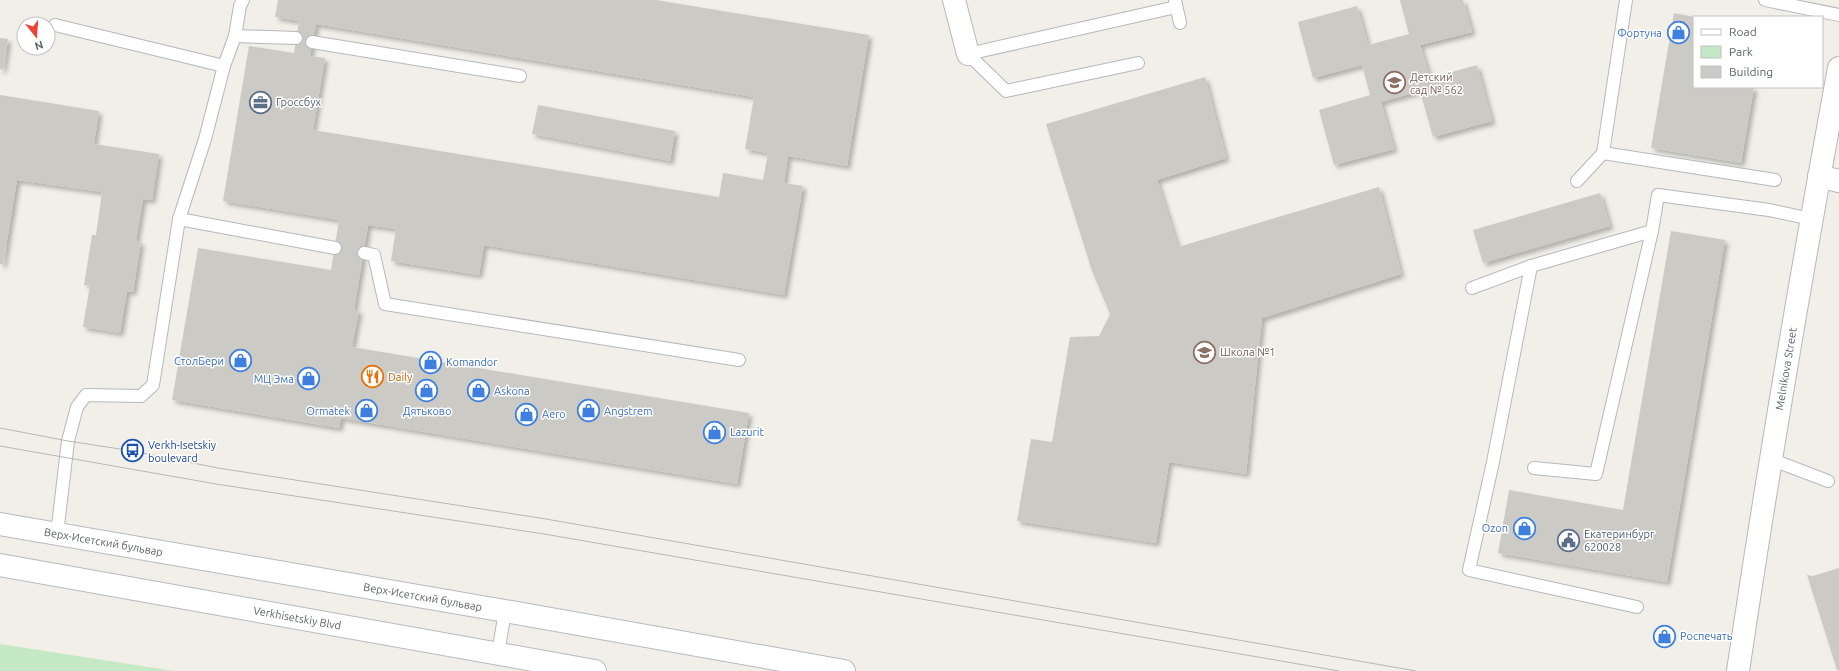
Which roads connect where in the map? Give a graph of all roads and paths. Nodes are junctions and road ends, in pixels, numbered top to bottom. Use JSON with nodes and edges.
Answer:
{"nodes":[{"id":1,"x":243,"y":0,"type":"edge"},
{"id":2,"x":954,"y":0,"type":"edge"},
{"id":3,"x":1626,"y":0,"type":"edge"},
{"id":4,"x":1765,"y":0,"type":"edge"},
{"id":5,"x":1176,"y":4,"type":"edge"},
{"id":6,"x":1839,"y":15,"type":"edge"},
{"id":7,"x":1180,"y":24,"type":"dead end"},
{"id":8,"x":56,"y":25,"type":"edge"},
{"id":9,"x":235,"y":36,"type":"junction"},
{"id":10,"x":296,"y":38,"type":"dead end"},
{"id":11,"x":312,"y":42,"type":"dead end"},
{"id":12,"x":968,"y":54,"type":"junction"},
{"id":13,"x":1138,"y":63,"type":"dead end"},
{"id":14,"x":224,"y":66,"type":"junction"},
{"id":15,"x":1839,"y":68,"type":"edge"},
{"id":16,"x":520,"y":76,"type":"dead end"},
{"id":17,"x":1603,"y":153,"type":"junction"},
{"id":18,"x":1829,"y":178,"type":"edge"},
{"id":19,"x":1775,"y":180,"type":"dead end"},
{"id":20,"x":1577,"y":182,"type":"dead end"},
{"id":21,"x":179,"y":219,"type":"junction"},
{"id":22,"x":1811,"y":219,"type":"junction"},
{"id":23,"x":1652,"y":231,"type":"junction"},
{"id":24,"x":334,"y":248,"type":"dead end"},
{"id":25,"x":364,"y":253,"type":"dead end"},
{"id":26,"x":1531,"y":266,"type":"junction"},
{"id":27,"x":1472,"y":288,"type":"dead end"},
{"id":28,"x":739,"y":360,"type":"dead end"},
{"id":29,"x":1770,"y":459,"type":"junction"},
{"id":30,"x":1534,"y":468,"type":"dead end"},
{"id":31,"x":1828,"y":481,"type":"dead end"},
{"id":32,"x":0,"y":524,"type":"edge"},
{"id":33,"x":57,"y":534,"type":"junction"},
{"id":34,"x":0,"y":565,"type":"edge"},
{"id":35,"x":1637,"y":607,"type":"dead end"},
{"id":36,"x":505,"y":611,"type":"junction"},
{"id":37,"x":498,"y":654,"type":"junction"},
{"id":38,"x":595,"y":671,"type":"edge"},
{"id":39,"x":844,"y":671,"type":"edge"},
{"id":40,"x":1738,"y":671,"type":"edge"}],
"edges":[{"from":1,"to":9,"type":"lane"},
{"from":2,"to":12,"type":"main road"},
{"from":3,"to":17,"type":"lane"},
{"from":4,"to":6,"type":"lane"},
{"from":5,"to":7,"type":"lane"},
{"from":5,"to":12,"type":"lane"},
{"from":8,"to":14,"type":"lane"},
{"from":9,"to":10,"type":"lane"},
{"from":9,"to":14,"type":"lane"},
{"from":11,"to":16,"type":"lane"},
{"from":12,"to":13,"type":"lane"},
{"from":14,"to":21,"type":"lane"},
{"from":15,"to":18,"type":"main road","name":"Melnikova Street"},
{"from":17,"to":19,"type":"lane"},
{"from":17,"to":20,"type":"lane"},
{"from":18,"to":22,"type":"main road","name":"Melnikova Street"},
{"from":21,"to":24,"type":"lane"},
{"from":21,"to":33,"type":"lane"},
{"from":22,"to":23,"type":"lane"},
{"from":22,"to":29,"type":"main road","name":"Melnikova Street"},
{"from":23,"to":26,"type":"lane"},
{"from":23,"to":30,"type":"lane"},
{"from":25,"to":28,"type":"lane"},
{"from":26,"to":27,"type":"lane"},
{"from":26,"to":35,"type":"lane"},
{"from":29,"to":31,"type":"lane"},
{"from":29,"to":40,"type":"main road","name":"Melnikova Street"},
{"from":32,"to":33,"type":"main road","name":"Верх-Исетский бульвар"},
{"from":33,"to":36,"type":"main road","name":"Верх-Исетский бульвар"},
{"from":34,"to":37,"type":"main road","name":"Verkhisetskiy Blvd"},
{"from":36,"to":37,"type":"lane"},
{"from":36,"to":39,"type":"main road","name":"Верх-Исетский бульвар"},
{"from":37,"to":38,"type":"main road","name":"Verkhisetskiy Blvd"}]}
